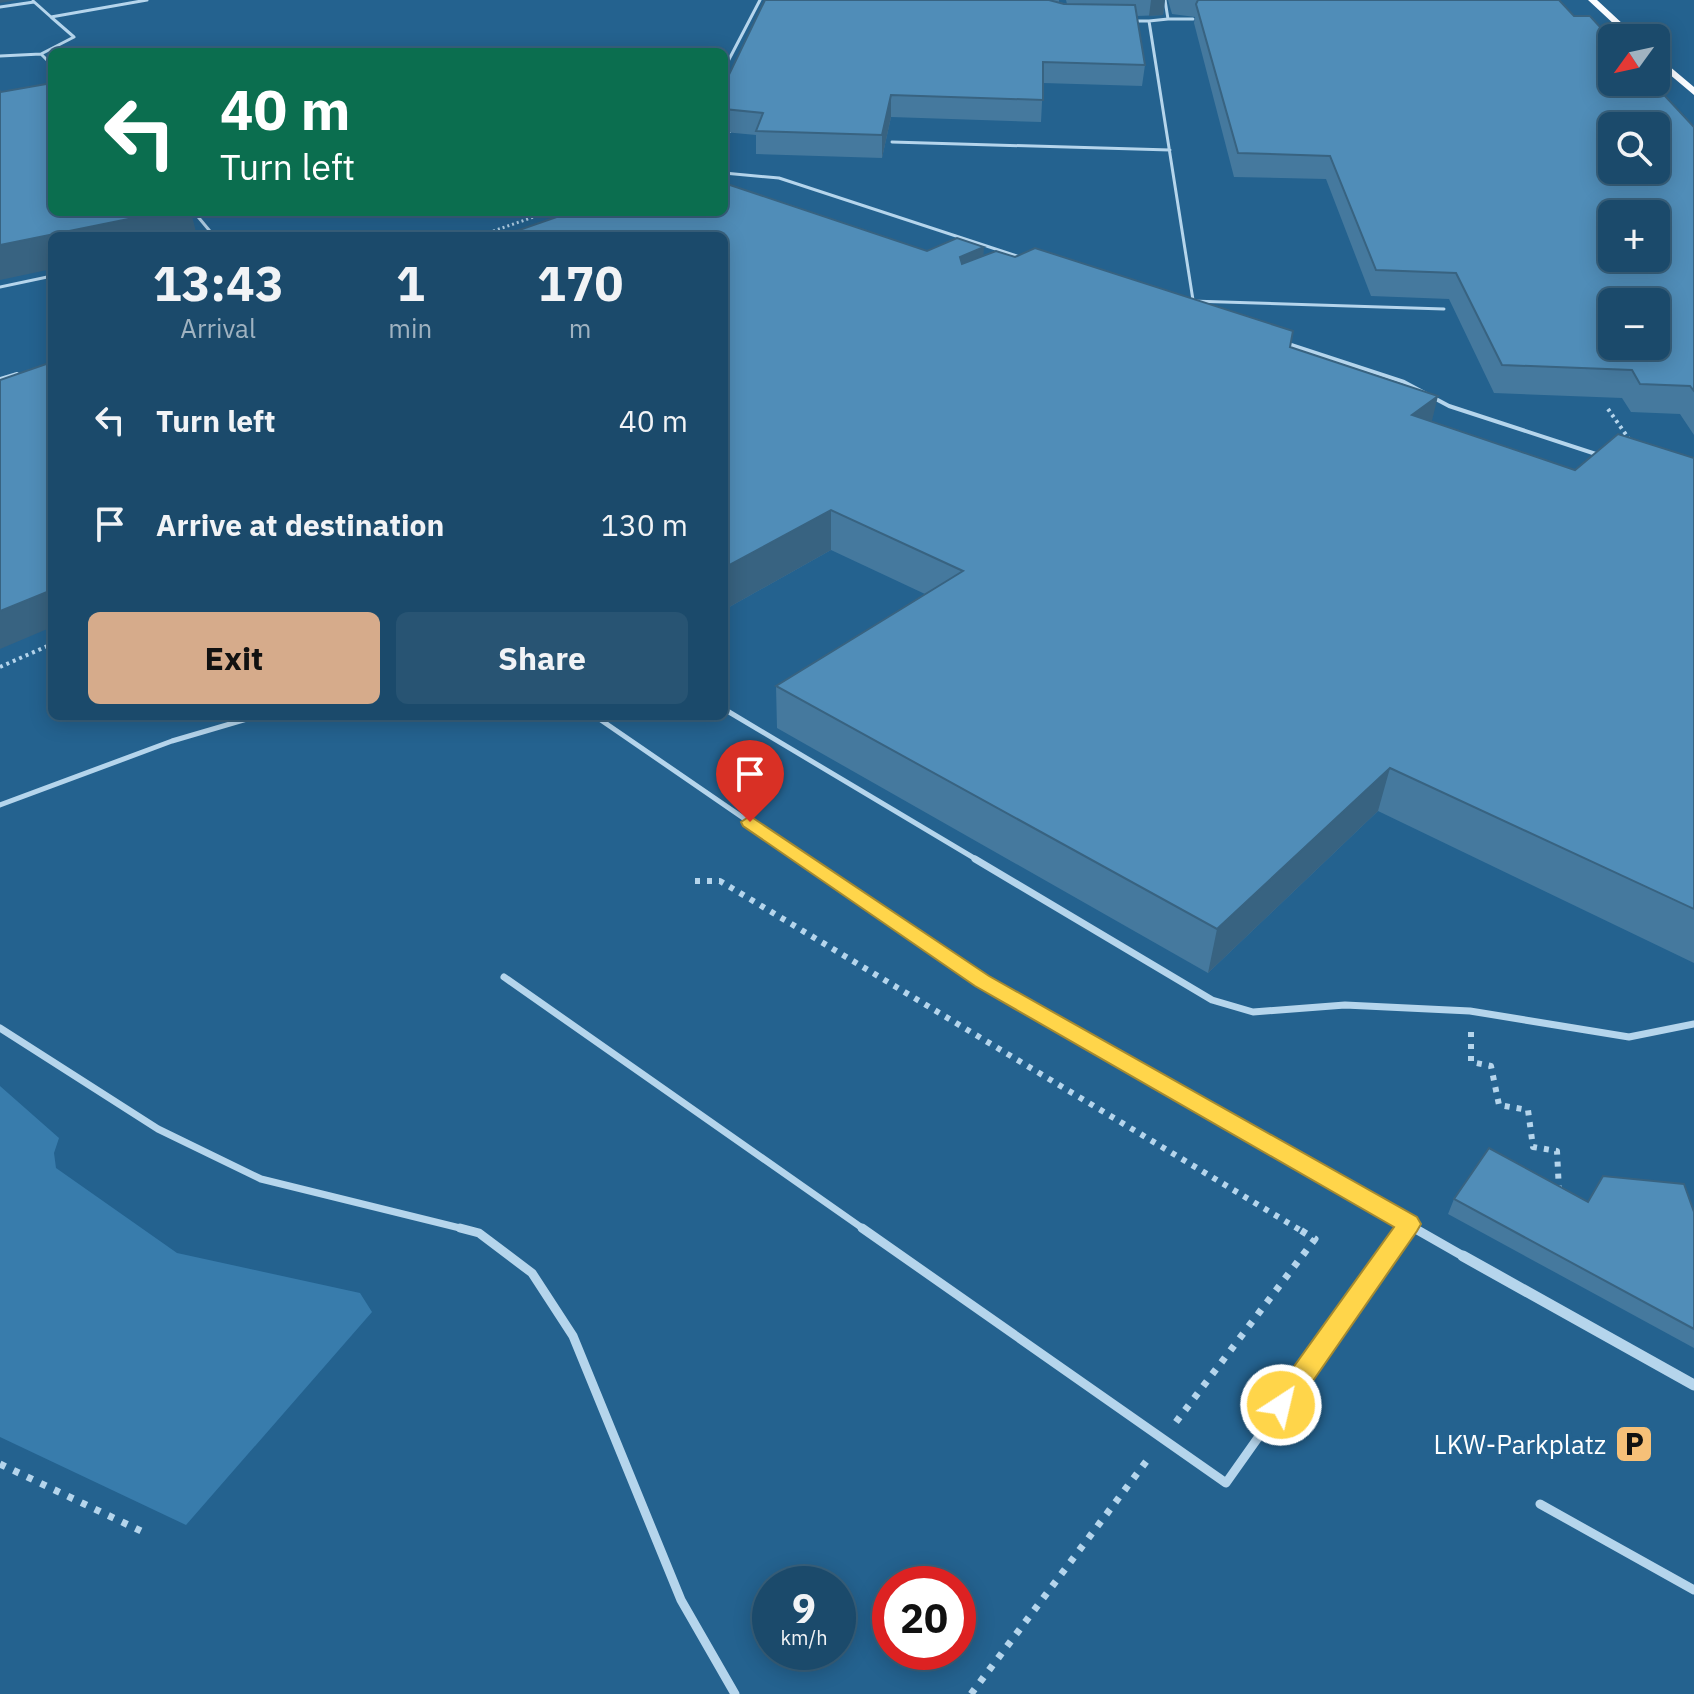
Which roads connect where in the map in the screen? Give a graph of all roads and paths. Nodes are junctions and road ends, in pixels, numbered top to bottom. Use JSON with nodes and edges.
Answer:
{"nodes":[{"id":1,"x":147,"y":0,"type":"edge"},
{"id":2,"x":760,"y":0,"type":"edge"},
{"id":3,"x":1165,"y":0,"type":"edge"},
{"id":4,"x":1592,"y":0,"type":"edge"},
{"id":5,"x":33,"y":1,"type":"edge"},
{"id":6,"x":0,"y":7,"type":"edge"},
{"id":7,"x":756,"y":8,"type":"junction"},
{"id":8,"x":769,"y":8,"type":"edge"},
{"id":9,"x":51,"y":17,"type":"junction"},
{"id":10,"x":1168,"y":19,"type":"junction"},
{"id":11,"x":1193,"y":19,"type":"edge"},
{"id":12,"x":1122,"y":21,"type":"edge"},
{"id":13,"x":1149,"y":21,"type":"junction"},
{"id":14,"x":1619,"y":24,"type":"edge"},
{"id":15,"x":53,"y":48,"type":"edge"},
{"id":16,"x":48,"y":50,"type":"edge"},
{"id":17,"x":41,"y":54,"type":"junction"},
{"id":18,"x":0,"y":56,"type":"edge"},
{"id":19,"x":48,"y":61,"type":"edge"},
{"id":20,"x":728,"y":61,"type":"edge"},
{"id":21,"x":1670,"y":71,"type":"edge"},
{"id":22,"x":1694,"y":92,"type":"edge"},
{"id":23,"x":728,"y":132,"type":"edge"},
{"id":24,"x":740,"y":133,"type":"edge"},
{"id":25,"x":892,"y":142,"type":"dead end"},
{"id":26,"x":1170,"y":150,"type":"junction"},
{"id":27,"x":728,"y":173,"type":"edge"},
{"id":28,"x":197,"y":216,"type":"edge"},
{"id":29,"x":536,"y":216,"type":"edge"},
{"id":30,"x":211,"y":232,"type":"edge"},
{"id":31,"x":490,"y":232,"type":"edge"},
{"id":32,"x":1019,"y":268,"type":"edge"},
{"id":33,"x":48,"y":277,"type":"edge"},
{"id":34,"x":0,"y":287,"type":"edge"},
{"id":35,"x":1193,"y":300,"type":"junction"},
{"id":36,"x":1185,"y":305,"type":"edge"},
{"id":37,"x":1444,"y":309,"type":"dead end"},
{"id":38,"x":1272,"y":339,"type":"edge"},
{"id":39,"x":26,"y":372,"type":"edge"},
{"id":40,"x":0,"y":379,"type":"edge"},
{"id":41,"x":1612,"y":459,"type":"edge"},
{"id":42,"x":48,"y":646,"type":"edge"},
{"id":43,"x":0,"y":667,"type":"edge"},
{"id":44,"x":728,"y":711,"type":"edge"},
{"id":45,"x":243,"y":720,"type":"edge"},
{"id":46,"x":601,"y":720,"type":"edge"},
{"id":47,"x":0,"y":805,"type":"edge"},
{"id":48,"x":695,"y":881,"type":"dead end"},
{"id":49,"x":504,"y":977,"type":"dead end"},
{"id":50,"x":1694,"y":1024,"type":"edge"},
{"id":51,"x":0,"y":1028,"type":"edge"},
{"id":52,"x":1471,"y":1062,"type":"dead end"},
{"id":53,"x":1559,"y":1204,"type":"edge"},
{"id":54,"x":1409,"y":1224,"type":"junction"},
{"id":55,"x":1463,"y":1256,"type":"joint"},
{"id":56,"x":1694,"y":1385,"type":"edge"},
{"id":57,"x":1163,"y":1439,"type":"junction"},
{"id":58,"x":0,"y":1464,"type":"edge"},
{"id":59,"x":1540,"y":1504,"type":"dead end"},
{"id":60,"x":141,"y":1531,"type":"dead end"},
{"id":61,"x":1694,"y":1590,"type":"edge"},
{"id":62,"x":735,"y":1694,"type":"edge"},
{"id":63,"x":971,"y":1694,"type":"edge"}],
"edges":[{"from":1,"to":9,"type":"lane"},
{"from":2,"to":7,"type":"lane"},
{"from":3,"to":10,"type":"lane"},
{"from":4,"to":14,"type":"main road"},
{"from":5,"to":6,"type":"lane"},
{"from":5,"to":9,"type":"lane"},
{"from":7,"to":8,"type":"lane"},
{"from":7,"to":20,"type":"lane"},
{"from":9,"to":15,"type":"lane"},
{"from":10,"to":11,"type":"lane"},
{"from":10,"to":13,"type":"lane"},
{"from":12,"to":13,"type":"lane"},
{"from":13,"to":26,"type":"lane"},
{"from":16,"to":17,"type":"lane"},
{"from":17,"to":18,"type":"lane"},
{"from":17,"to":19,"type":"lane"},
{"from":21,"to":22,"type":"main road"},
{"from":23,"to":24,"type":"path"},
{"from":25,"to":26,"type":"lane"},
{"from":26,"to":35,"type":"lane"},
{"from":27,"to":32,"type":"lane"},
{"from":28,"to":30,"type":"lane"},
{"from":29,"to":31,"type":"path"},
{"from":33,"to":34,"type":"lane"},
{"from":35,"to":36,"type":"lane"},
{"from":35,"to":37,"type":"lane"},
{"from":38,"to":41,"type":"lane"},
{"from":39,"to":40,"type":"lane"},
{"from":42,"to":43,"type":"path"},
{"from":44,"to":50,"type":"lane"},
{"from":45,"to":47,"type":"lane"},
{"from":46,"to":54,"type":"lane"},
{"from":48,"to":57,"type":"path"},
{"from":49,"to":57,"type":"lane"},
{"from":51,"to":62,"type":"lane"},
{"from":52,"to":53,"type":"path"},
{"from":54,"to":55,"type":"lane"},
{"from":54,"to":57,"type":"lane"},
{"from":55,"to":56,"type":"street"},
{"from":57,"to":63,"type":"path"},
{"from":58,"to":60,"type":"path"},
{"from":59,"to":61,"type":"lane"}]}
